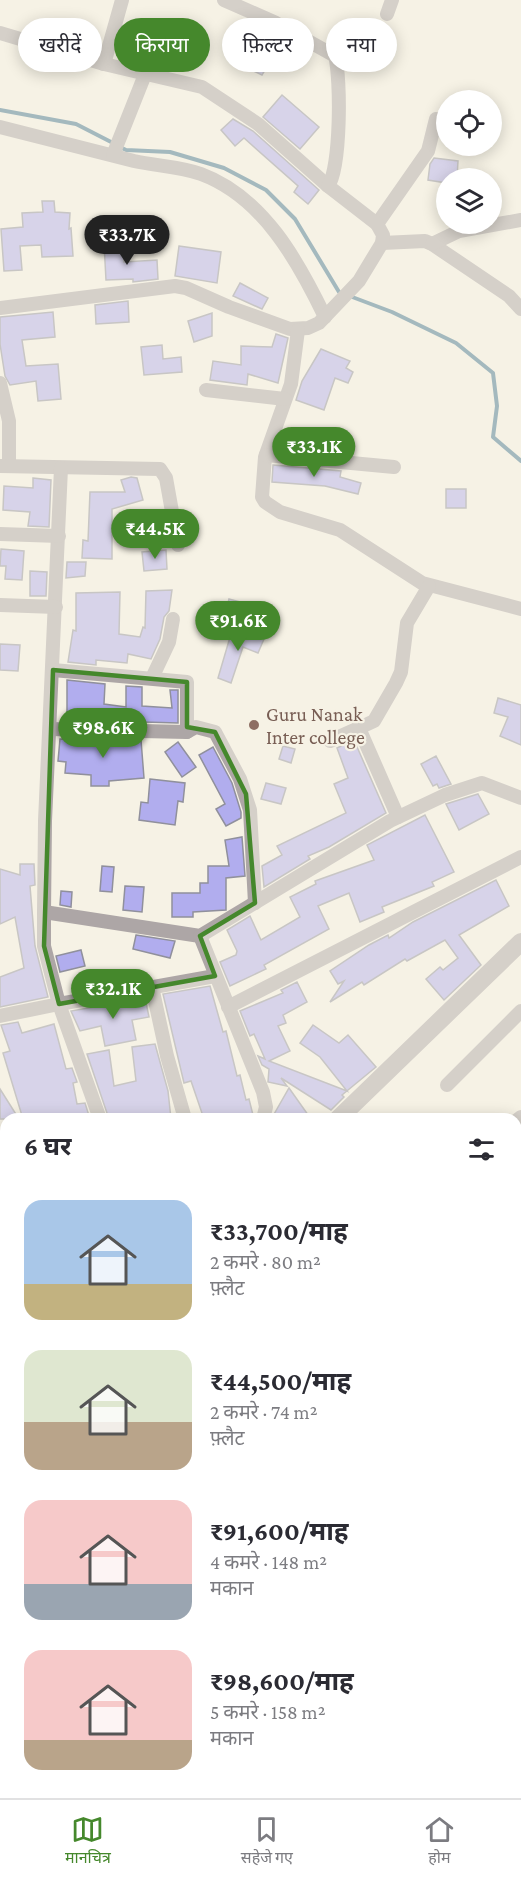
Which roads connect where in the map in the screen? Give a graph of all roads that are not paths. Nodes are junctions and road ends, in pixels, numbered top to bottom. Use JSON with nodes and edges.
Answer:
{"nodes":[{"id":1,"x":122,"y":0,"type":"edge"},
{"id":2,"x":224,"y":0,"type":"edge"},
{"id":3,"x":392,"y":0,"type":"edge"},
{"id":4,"x":387,"y":14,"type":"dead end"},
{"id":5,"x":0,"y":33,"type":"edge"},
{"id":6,"x":104,"y":64,"type":"junction"},
{"id":7,"x":114,"y":66,"type":"edge"},
{"id":8,"x":146,"y":72,"type":"joint"},
{"id":9,"x":436,"y":119,"type":"dead end"},
{"id":10,"x":0,"y":126,"type":"edge"},
{"id":11,"x":116,"y":146,"type":"junction"},
{"id":12,"x":328,"y":186,"type":"junction"},
{"id":13,"x":521,"y":220,"type":"edge"},
{"id":14,"x":377,"y":224,"type":"junction"},
{"id":15,"x":382,"y":243,"type":"junction"},
{"id":16,"x":432,"y":244,"type":"junction"},
{"id":17,"x":0,"y":308,"type":"edge"},
{"id":18,"x":521,"y":309,"type":"edge"},
{"id":19,"x":329,"y":311,"type":"junction"},
{"id":20,"x":298,"y":330,"type":"junction"},
{"id":21,"x":0,"y":383,"type":"edge"},
{"id":22,"x":206,"y":390,"type":"dead end"},
{"id":23,"x":285,"y":399,"type":"junction"},
{"id":24,"x":266,"y":455,"type":"junction"},
{"id":25,"x":4,"y":466,"type":"edge"},
{"id":26,"x":394,"y":466,"type":"dead end"},
{"id":27,"x":61,"y":468,"type":"junction"},
{"id":28,"x":0,"y":534,"type":"edge"},
{"id":29,"x":59,"y":536,"type":"junction"},
{"id":30,"x":178,"y":545,"type":"dead end"},
{"id":31,"x":429,"y":586,"type":"junction"},
{"id":32,"x":0,"y":605,"type":"edge"},
{"id":33,"x":56,"y":607,"type":"junction"},
{"id":34,"x":521,"y":609,"type":"edge"},
{"id":35,"x":174,"y":619,"type":"dead end"},
{"id":36,"x":53,"y":670,"type":"junction"},
{"id":37,"x":152,"y":678,"type":"junction"},
{"id":38,"x":359,"y":728,"type":"junction"},
{"id":39,"x":50,"y":729,"type":"junction"},
{"id":40,"x":187,"y":732,"type":"junction"},
{"id":41,"x":330,"y":741,"type":"dead end"},
{"id":42,"x":521,"y":798,"type":"edge"},
{"id":43,"x":398,"y":817,"type":"junction"},
{"id":44,"x":521,"y":856,"type":"edge"},
{"id":45,"x":255,"y":903,"type":"junction"},
{"id":46,"x":44,"y":912,"type":"junction"},
{"id":47,"x":200,"y":936,"type":"junction"},
{"id":48,"x":521,"y":942,"type":"edge"},
{"id":49,"x":215,"y":976,"type":"junction"},
{"id":50,"x":152,"y":987,"type":"junction"},
{"id":51,"x":59,"y":1004,"type":"junction"},
{"id":52,"x":228,"y":1006,"type":"junction"},
{"id":53,"x":521,"y":1011,"type":"edge"},
{"id":54,"x":0,"y":1016,"type":"edge"},
{"id":55,"x":447,"y":1085,"type":"dead end"},
{"id":56,"x":98,"y":1113,"type":"edge"},
{"id":57,"x":183,"y":1113,"type":"edge"},
{"id":58,"x":264,"y":1113,"type":"edge"},
{"id":59,"x":344,"y":1113,"type":"edge"}],
"edges":[{"from":1,"to":6,"type":"street"},
{"from":2,"to":12,"type":"street"},
{"from":3,"to":4,"type":"street"},
{"from":5,"to":6,"type":"street"},
{"from":6,"to":7,"type":"street"},
{"from":8,"to":11,"type":"street"},
{"from":8,"to":12,"type":"street"},
{"from":9,"to":14,"type":"street"},
{"from":10,"to":11,"type":"street"},
{"from":11,"to":19,"type":"street"},
{"from":12,"to":14,"type":"street"},
{"from":13,"to":16,"type":"street"},
{"from":14,"to":15,"type":"street"},
{"from":15,"to":16,"type":"street"},
{"from":15,"to":19,"type":"street"},
{"from":16,"to":18,"type":"street"},
{"from":17,"to":20,"type":"street"},
{"from":19,"to":20,"type":"street"},
{"from":20,"to":23,"type":"street"},
{"from":21,"to":25,"type":"street"},
{"from":22,"to":23,"type":"street"},
{"from":23,"to":24,"type":"street"},
{"from":24,"to":26,"type":"street"},
{"from":24,"to":31,"type":"street"},
{"from":25,"to":27,"type":"street"},
{"from":27,"to":29,"type":"street"},
{"from":27,"to":30,"type":"street"},
{"from":28,"to":29,"type":"street"},
{"from":29,"to":33,"type":"street"},
{"from":31,"to":34,"type":"street"},
{"from":31,"to":38,"type":"street"},
{"from":32,"to":33,"type":"street"},
{"from":33,"to":36,"type":"street"},
{"from":35,"to":37,"type":"street"},
{"from":36,"to":37,"type":"street"},
{"from":36,"to":39,"type":"street"},
{"from":37,"to":40,"type":"street"},
{"from":38,"to":41,"type":"street"},
{"from":38,"to":43,"type":"street"},
{"from":39,"to":40,"type":"street"},
{"from":39,"to":46,"type":"street"},
{"from":40,"to":45,"type":"street"},
{"from":42,"to":43,"type":"street"},
{"from":43,"to":45,"type":"street"},
{"from":44,"to":52,"type":"street"},
{"from":45,"to":47,"type":"street"},
{"from":46,"to":47,"type":"street"},
{"from":46,"to":51,"type":"street"},
{"from":47,"to":49,"type":"street"},
{"from":48,"to":59,"type":"street"},
{"from":49,"to":50,"type":"street"},
{"from":49,"to":52,"type":"street"},
{"from":50,"to":51,"type":"street"},
{"from":50,"to":57,"type":"street"},
{"from":51,"to":54,"type":"street"},
{"from":51,"to":56,"type":"street"},
{"from":52,"to":58,"type":"street"},
{"from":53,"to":55,"type":"street"}]}
